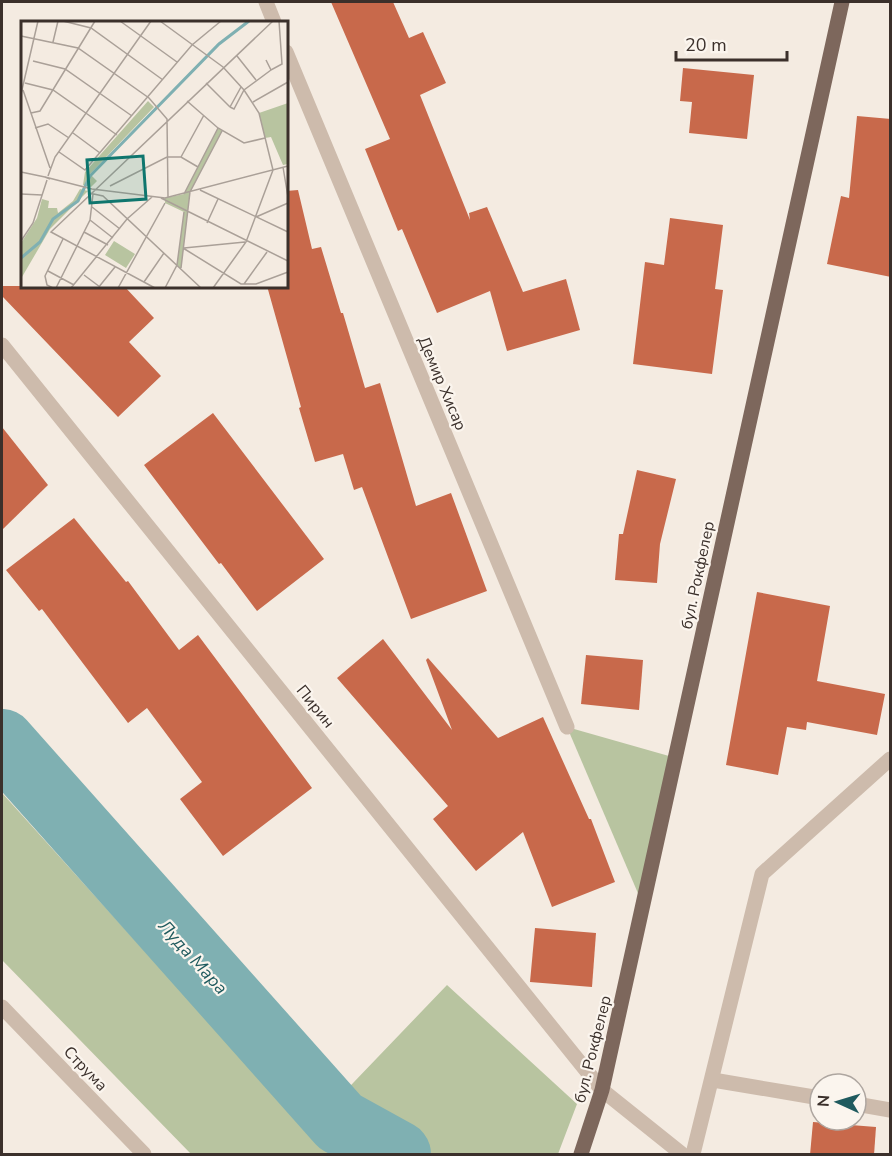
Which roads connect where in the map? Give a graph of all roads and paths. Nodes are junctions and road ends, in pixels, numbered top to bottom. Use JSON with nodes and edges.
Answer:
{"nodes":[{"id":1,"x":266,"y":2,"type":"edge"},
{"id":2,"x":842,"y":2,"type":"edge"},
{"id":3,"x":274,"y":21,"type":"edge"},
{"id":4,"x":288,"y":57,"type":"edge"},
{"id":5,"x":2,"y":345,"type":"edge"},
{"id":6,"x":567,"y":727,"type":"dead end"},
{"id":7,"x":891,"y":759,"type":"edge"},
{"id":8,"x":2,"y":1007,"type":"edge"},
{"id":9,"x":713,"y":1080,"type":"junction"},
{"id":10,"x":602,"y":1090,"type":"junction"},
{"id":11,"x":808,"y":1096,"type":"edge"},
{"id":12,"x":868,"y":1106,"type":"edge"},
{"id":13,"x":891,"y":1110,"type":"edge"},
{"id":14,"x":144,"y":1155,"type":"edge"},
{"id":15,"x":581,"y":1155,"type":"edge"},
{"id":16,"x":682,"y":1155,"type":"edge"},
{"id":17,"x":693,"y":1155,"type":"edge"}],
"edges":[{"from":1,"to":3,"type":"street"},
{"from":2,"to":10,"type":"main road","name":"бул. Рокфелер"},
{"from":4,"to":6,"type":"street","name":"Демир Хисар"},
{"from":5,"to":10,"type":"street","name":"Пирин"},
{"from":7,"to":9,"type":"street"},
{"from":8,"to":14,"type":"street","name":"Струма"},
{"from":9,"to":11,"type":"street"},
{"from":9,"to":17,"type":"street"},
{"from":10,"to":15,"type":"main road","name":"бул. Рокфелер"},
{"from":10,"to":16,"type":"street","name":"Пирин"},
{"from":12,"to":13,"type":"street"}]}
